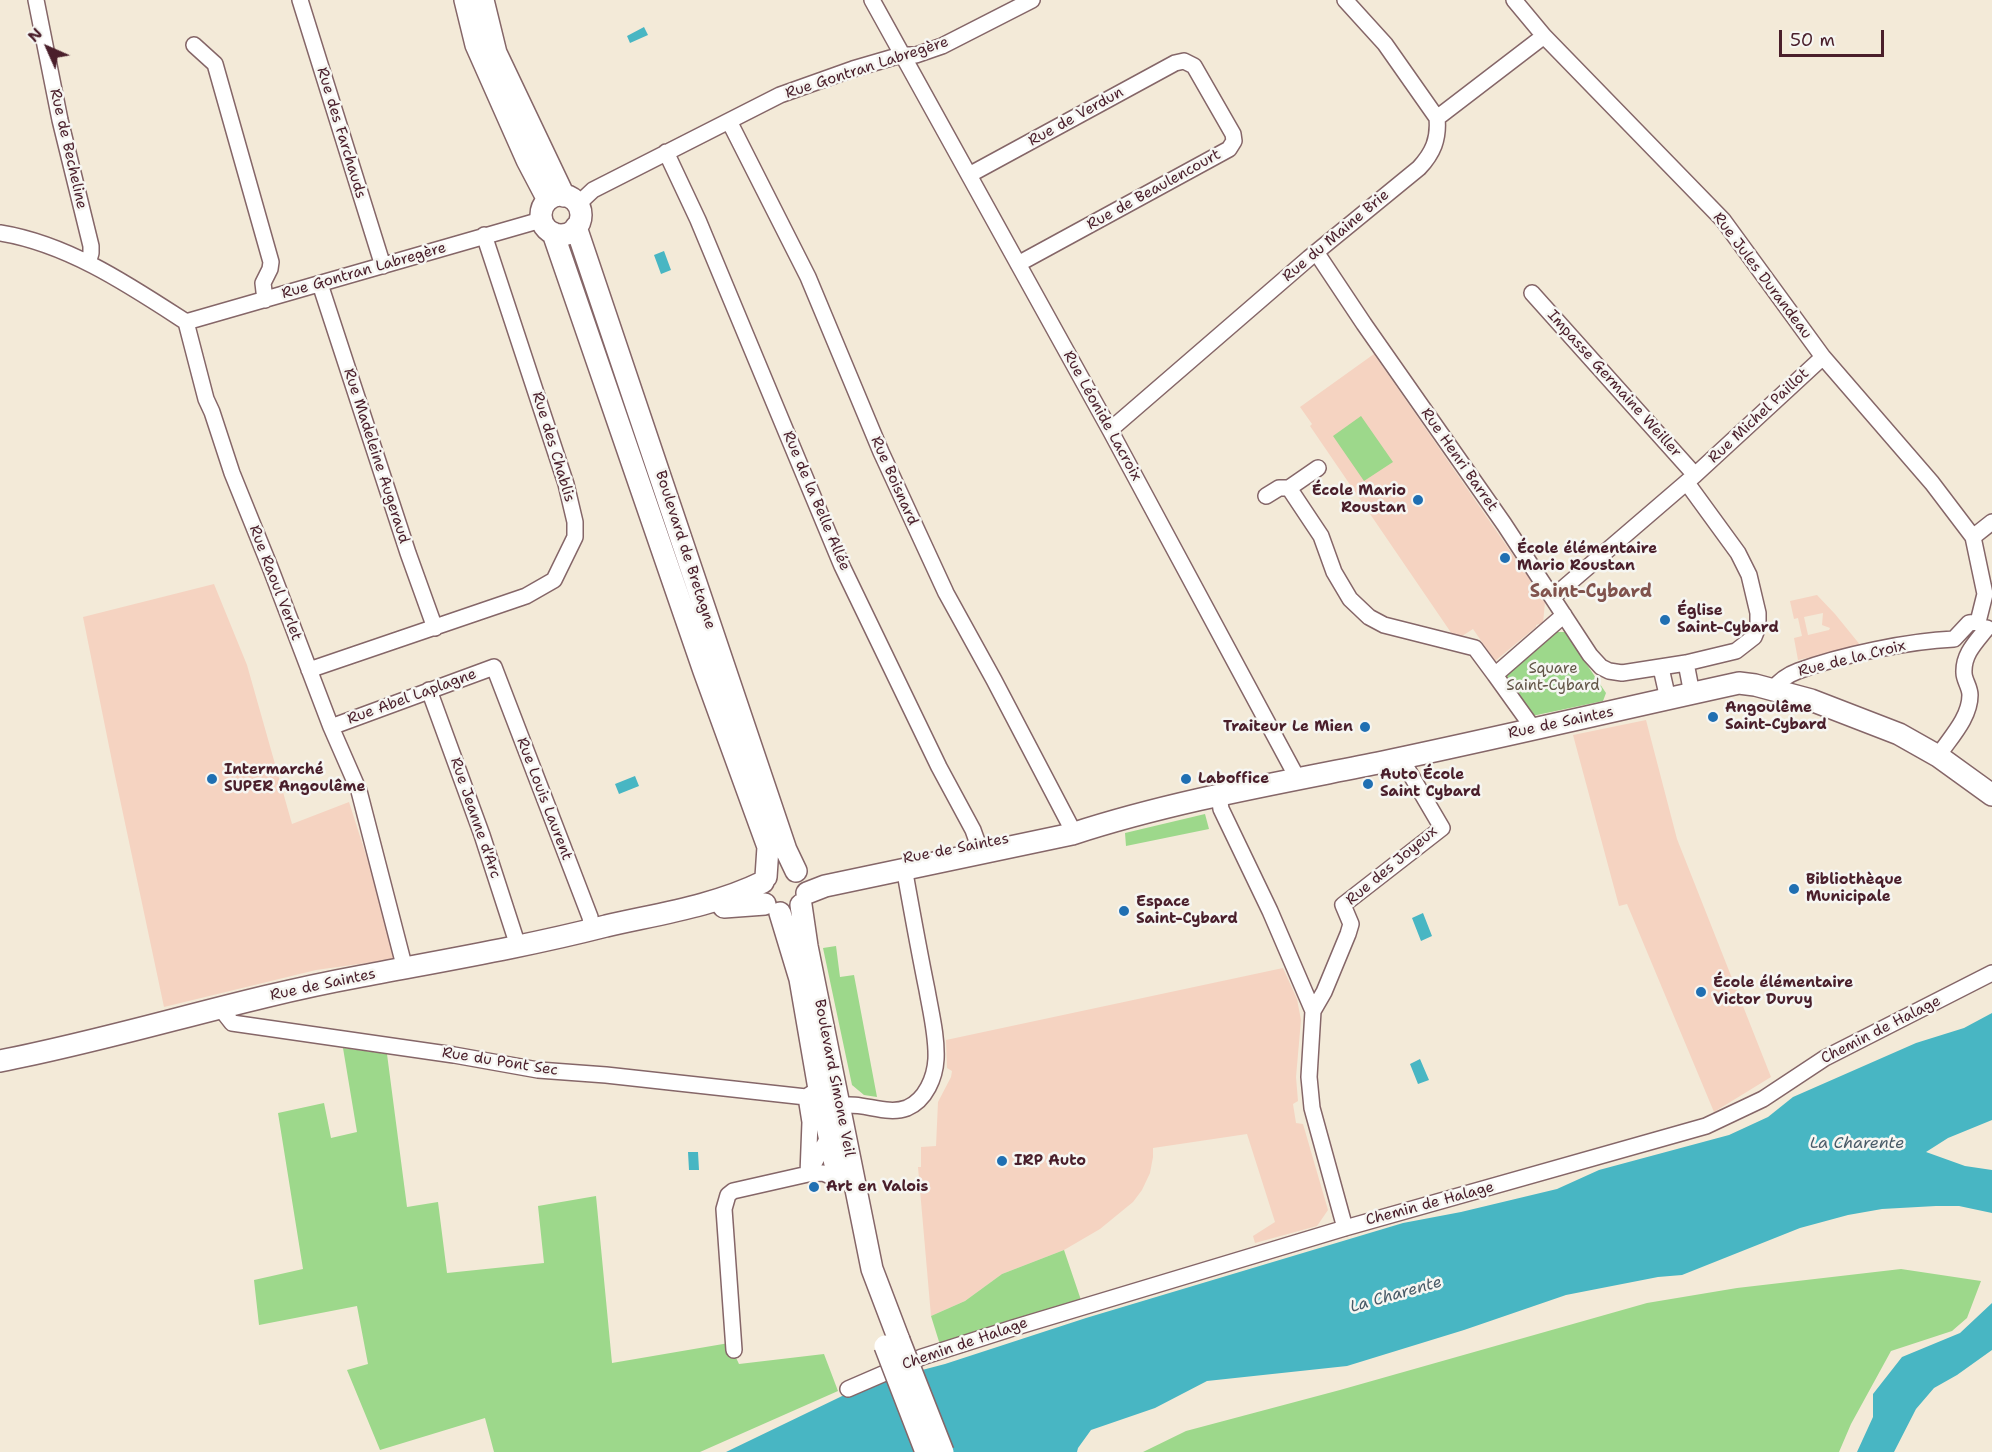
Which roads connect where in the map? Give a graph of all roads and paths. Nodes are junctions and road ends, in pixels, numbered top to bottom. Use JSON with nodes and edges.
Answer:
{"nodes":[{"id":1,"x":36,"y":0,"type":"edge"},
{"id":2,"x":300,"y":0,"type":"edge"},
{"id":3,"x":465,"y":0,"type":"edge"},
{"id":4,"x":483,"y":0,"type":"edge"},
{"id":5,"x":872,"y":0,"type":"edge"},
{"id":6,"x":1032,"y":0,"type":"edge"},
{"id":7,"x":1345,"y":0,"type":"edge"},
{"id":8,"x":1514,"y":0,"type":"edge"},
{"id":9,"x":1544,"y":36,"type":"junction"},
{"id":10,"x":194,"y":45,"type":"dead end"},
{"id":11,"x":901,"y":55,"type":"junction"},
{"id":12,"x":1184,"y":61,"type":"joint"},
{"id":13,"x":1437,"y":118,"type":"junction"},
{"id":14,"x":729,"y":121,"type":"junction"},
{"id":15,"x":666,"y":152,"type":"junction"},
{"id":16,"x":969,"y":175,"type":"junction"},
{"id":17,"x":557,"y":211,"type":"junction"},
{"id":18,"x":0,"y":233,"type":"edge"},
{"id":19,"x":484,"y":235,"type":"junction"},
{"id":20,"x":1316,"y":252,"type":"junction"},
{"id":21,"x":88,"y":263,"type":"junction"},
{"id":22,"x":1018,"y":264,"type":"junction"},
{"id":23,"x":382,"y":266,"type":"junction"},
{"id":24,"x":320,"y":284,"type":"junction"},
{"id":25,"x":1532,"y":293,"type":"dead end"},
{"id":26,"x":265,"y":300,"type":"junction"},
{"id":27,"x":186,"y":322,"type":"junction"},
{"id":28,"x":1823,"y":357,"type":"junction"},
{"id":29,"x":1110,"y":430,"type":"junction"},
{"id":30,"x":1318,"y":468,"type":"dead end"},
{"id":31,"x":1691,"y":479,"type":"junction"},
{"id":32,"x":1289,"y":488,"type":"junction"},
{"id":33,"x":1266,"y":496,"type":"dead end"},
{"id":34,"x":1992,"y":522,"type":"edge"},
{"id":35,"x":1972,"y":537,"type":"junction"},
{"id":36,"x":1553,"y":597,"type":"junction"},
{"id":37,"x":1564,"y":615,"type":"junction"},
{"id":38,"x":435,"y":628,"type":"junction"},
{"id":39,"x":1986,"y":628,"type":"edge"},
{"id":40,"x":1946,"y":640,"type":"junction"},
{"id":41,"x":1970,"y":649,"type":"junction"},
{"id":42,"x":1686,"y":663,"type":"junction"},
{"id":43,"x":494,"y":667,"type":"joint"},
{"id":44,"x":1661,"y":668,"type":"junction"},
{"id":45,"x":309,"y":670,"type":"junction"},
{"id":46,"x":1495,"y":675,"type":"junction"},
{"id":47,"x":429,"y":690,"type":"junction"},
{"id":48,"x":1772,"y":690,"type":"junction"},
{"id":49,"x":1692,"y":694,"type":"junction"},
{"id":50,"x":1668,"y":699,"type":"junction"},
{"id":51,"x":331,"y":727,"type":"junction"},
{"id":52,"x":1533,"y":728,"type":"junction"},
{"id":53,"x":1938,"y":756,"type":"junction"},
{"id":54,"x":1403,"y":758,"type":"junction"},
{"id":55,"x":1295,"y":780,"type":"junction"},
{"id":56,"x":1992,"y":795,"type":"edge"},
{"id":57,"x":1219,"y":796,"type":"junction"},
{"id":58,"x":1071,"y":830,"type":"junction"},
{"id":59,"x":978,"y":844,"type":"junction"},
{"id":60,"x":910,"y":864,"type":"junction"},
{"id":61,"x":764,"y":879,"type":"junction"},
{"id":62,"x":802,"y":887,"type":"junction"},
{"id":63,"x":772,"y":908,"type":"junction"},
{"id":64,"x":649,"y":917,"type":"junction"},
{"id":65,"x":592,"y":931,"type":"junction"},
{"id":66,"x":518,"y":946,"type":"junction"},
{"id":67,"x":405,"y":969,"type":"junction"},
{"id":68,"x":1992,"y":973,"type":"edge"},
{"id":69,"x":221,"y":1009,"type":"junction"},
{"id":70,"x":1313,"y":1011,"type":"junction"},
{"id":71,"x":0,"y":1061,"type":"edge"},
{"id":72,"x":813,"y":1093,"type":"junction"},
{"id":73,"x":839,"y":1106,"type":"junction"},
{"id":74,"x":829,"y":1136,"type":"junction"},
{"id":75,"x":808,"y":1174,"type":"junction"},
{"id":76,"x":839,"y":1180,"type":"junction"},
{"id":77,"x":1345,"y":1228,"type":"junction"},
{"id":78,"x":892,"y":1343,"type":"junction"},
{"id":79,"x":734,"y":1350,"type":"dead end"},
{"id":80,"x":848,"y":1389,"type":"dead end"},
{"id":81,"x":926,"y":1452,"type":"edge"},
{"id":82,"x":943,"y":1452,"type":"edge"}],
"edges":[{"from":1,"to":21,"type":"street","name":"Rue de Becheline"},
{"from":2,"to":23,"type":"street","name":"Rue des Farchauds"},
{"from":3,"to":17,"type":"main road","name":"Boulevard de Bretagne"},
{"from":4,"to":17,"type":"main road","name":"Boulevard de Bretagne"},
{"from":5,"to":11,"type":"street","name":"Rue Léonide Lacroix"},
{"from":6,"to":11,"type":"street","name":"Rue Gontran Labregère"},
{"from":7,"to":13,"type":"street"},
{"from":8,"to":9,"type":"street","name":"Rue Jules Durandeau"},
{"from":9,"to":13,"type":"street"},
{"from":9,"to":28,"type":"street","name":"Rue Jules Durandeau"},
{"from":10,"to":26,"type":"street"},
{"from":11,"to":14,"type":"street","name":"Rue Gontran Labregère"},
{"from":11,"to":16,"type":"street","name":"Rue Léonide Lacroix"},
{"from":12,"to":16,"type":"street","name":"Rue de Verdun"},
{"from":12,"to":22,"type":"street","name":"Rue de Beaulencourt"},
{"from":13,"to":20,"type":"street","name":"Rue du Maine Brie"},
{"from":14,"to":15,"type":"street","name":"Rue Gontran Labregère"},
{"from":14,"to":58,"type":"street","name":"Rue Boisnard"},
{"from":15,"to":17,"type":"street","name":"Rue Gontran Labregère"},
{"from":15,"to":59,"type":"street","name":"Rue de la Belle Allée"},
{"from":16,"to":22,"type":"street","name":"Rue Léonide Lacroix"},
{"from":17,"to":19,"type":"street","name":"Rue Gontran Labregère"},
{"from":17,"to":61,"type":"main road","name":"Boulevard de Bretagne"},
{"from":17,"to":62,"type":"main road","name":"Boulevard de Bretagne"},
{"from":18,"to":21,"type":"street"},
{"from":19,"to":23,"type":"street","name":"Rue Gontran Labregère"},
{"from":19,"to":38,"type":"street","name":"Rue des Chablis"},
{"from":20,"to":29,"type":"street","name":"Rue du Maine Brie"},
{"from":20,"to":36,"type":"street","name":"Rue Henri Barret"},
{"from":21,"to":27,"type":"street"},
{"from":22,"to":29,"type":"street","name":"Rue Léonide Lacroix"},
{"from":23,"to":24,"type":"street","name":"Rue Gontran Labregère"},
{"from":24,"to":26,"type":"street","name":"Rue Gontran Labregère"},
{"from":24,"to":38,"type":"street","name":"Rue Madeleine Augeraud"},
{"from":25,"to":31,"type":"street","name":"Impasse Germaine Weiller"},
{"from":26,"to":27,"type":"street","name":"Rue Gontran Labregère"},
{"from":27,"to":45,"type":"street","name":"Rue Raoul Verlet"},
{"from":28,"to":31,"type":"street","name":"Rue Michel Paillot"},
{"from":28,"to":35,"type":"street","name":"Rue Jules Durandeau"},
{"from":29,"to":55,"type":"street","name":"Rue Léonide Lacroix"},
{"from":30,"to":32,"type":"street"},
{"from":31,"to":36,"type":"street","name":"Rue Michel Paillot"},
{"from":31,"to":42,"type":"street","name":"Impasse Germaine Weiller"},
{"from":32,"to":33,"type":"street"},
{"from":32,"to":46,"type":"street"},
{"from":34,"to":35,"type":"street"},
{"from":35,"to":39,"type":"street"},
{"from":36,"to":37,"type":"street","name":"Rue Henri Barret"},
{"from":37,"to":44,"type":"street","name":"Rue Henri Barret"},
{"from":37,"to":46,"type":"street"},
{"from":38,"to":45,"type":"street","name":"Rue des Chablis"},
{"from":39,"to":40,"type":"street"},
{"from":39,"to":41,"type":"street"},
{"from":40,"to":41,"type":"street"},
{"from":40,"to":48,"type":"street","name":"Rue de la Croix"},
{"from":41,"to":53,"type":"street"},
{"from":42,"to":44,"type":"street"},
{"from":42,"to":49,"type":"street"},
{"from":43,"to":47,"type":"street","name":"Rue Abel Laplagne"},
{"from":43,"to":65,"type":"street","name":"Rue Louis Laurent"},
{"from":44,"to":50,"type":"street"},
{"from":45,"to":51,"type":"street","name":"Rue Raoul Verlet"},
{"from":46,"to":52,"type":"street"},
{"from":47,"to":51,"type":"street","name":"Rue Abel Laplagne"},
{"from":47,"to":66,"type":"street","name":"Rue Jeanne d'Arc"},
{"from":48,"to":49,"type":"main road","name":"Rue de Saintes"},
{"from":48,"to":53,"type":"main road","name":"Rue de Saintes"},
{"from":49,"to":50,"type":"main road","name":"Rue de Saintes"},
{"from":50,"to":52,"type":"main road","name":"Rue de Saintes"},
{"from":51,"to":67,"type":"street","name":"Rue Raoul Verlet"},
{"from":52,"to":54,"type":"main road","name":"Rue de Saintes"},
{"from":53,"to":56,"type":"main road","name":"Rue de Saintes"},
{"from":54,"to":55,"type":"main road","name":"Rue de Saintes"},
{"from":54,"to":70,"type":"street","name":"Rue des Joyeux"},
{"from":55,"to":57,"type":"main road","name":"Rue de Saintes"},
{"from":57,"to":58,"type":"main road","name":"Rue de Saintes"},
{"from":57,"to":70,"type":"street"},
{"from":58,"to":59,"type":"main road","name":"Rue de Saintes"},
{"from":58,"to":60,"type":"main road","name":"Rue de Saintes"},
{"from":59,"to":60,"type":"main road","name":"Rue de Saintes"},
{"from":60,"to":62,"type":"main road","name":"Rue de Saintes"},
{"from":60,"to":73,"type":"street"},
{"from":61,"to":62,"type":"main road"},
{"from":61,"to":63,"type":"main road"},
{"from":61,"to":64,"type":"main road","name":"Rue de Saintes"},
{"from":62,"to":63,"type":"main road"},
{"from":62,"to":73,"type":"main road","name":"Boulevard Simone Veil"},
{"from":63,"to":64,"type":"main road","name":"Rue de Saintes"},
{"from":63,"to":72,"type":"main road","name":"Boulevard Simone Veil"},
{"from":64,"to":65,"type":"main road","name":"Rue de Saintes"},
{"from":65,"to":66,"type":"main road","name":"Rue de Saintes"},
{"from":66,"to":67,"type":"main road","name":"Rue de Saintes"},
{"from":67,"to":69,"type":"main road","name":"Rue de Saintes"},
{"from":68,"to":77,"type":"street","name":"Chemin de Halage"},
{"from":69,"to":71,"type":"main road","name":"Rue de Saintes"},
{"from":69,"to":72,"type":"street","name":"Rue du Pont Sec"},
{"from":70,"to":77,"type":"street"},
{"from":72,"to":74,"type":"main road","name":"Boulevard Simone Veil"},
{"from":72,"to":75,"type":"street"},
{"from":73,"to":78,"type":"main road","name":"Boulevard Simone Veil"},
{"from":74,"to":75,"type":"street"},
{"from":74,"to":76,"type":"main road","name":"Boulevard Simone Veil"},
{"from":75,"to":76,"type":"street"},
{"from":75,"to":79,"type":"street"},
{"from":76,"to":78,"type":"main road","name":"Boulevard Simone Veil"},
{"from":77,"to":80,"type":"street","name":"Chemin de Halage"},
{"from":78,"to":81,"type":"main road","name":"Boulevard Simone Veil","bridge":true},
{"from":78,"to":82,"type":"main road","name":"Boulevard Simone Veil","bridge":true}]}
